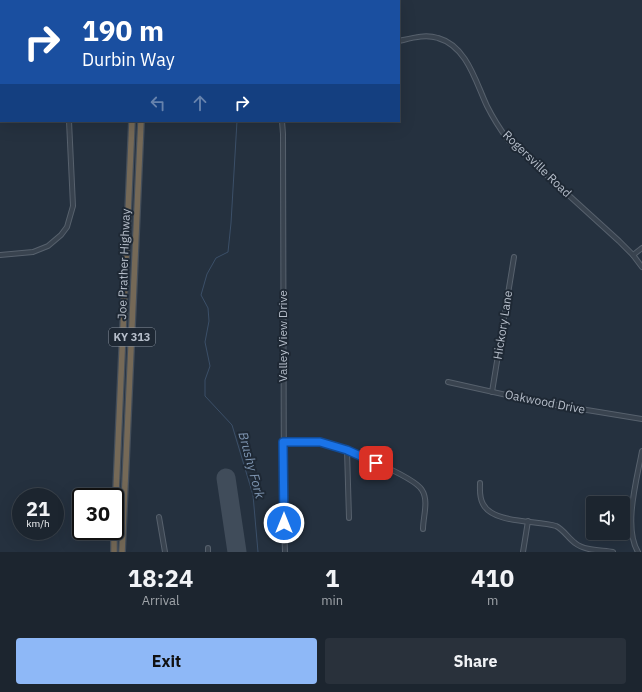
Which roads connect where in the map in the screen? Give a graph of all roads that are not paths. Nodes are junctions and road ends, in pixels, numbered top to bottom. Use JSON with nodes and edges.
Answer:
{"nodes":[{"id":1,"x":400,"y":41,"type":"edge"},
{"id":2,"x":69,"y":122,"type":"edge"},
{"id":3,"x":132,"y":122,"type":"edge"},
{"id":4,"x":141,"y":122,"type":"edge"},
{"id":5,"x":282,"y":122,"type":"edge"},
{"id":6,"x":642,"y":248,"type":"edge"},
{"id":7,"x":0,"y":254,"type":"edge"},
{"id":8,"x":633,"y":255,"type":"junction"},
{"id":9,"x":514,"y":257,"type":"dead end"},
{"id":10,"x":642,"y":267,"type":"edge"},
{"id":11,"x":448,"y":382,"type":"dead end"},
{"id":12,"x":492,"y":392,"type":"junction"},
{"id":13,"x":642,"y":419,"type":"edge"},
{"id":14,"x":283,"y":442,"type":"junction"},
{"id":15,"x":347,"y":450,"type":"junction"},
{"id":16,"x":642,"y":451,"type":"edge"},
{"id":17,"x":480,"y":483,"type":"dead end"},
{"id":18,"x":116,"y":488,"type":"edge"},
{"id":19,"x":159,"y":517,"type":"dead end"},
{"id":20,"x":349,"y":518,"type":"dead end"},
{"id":21,"x":528,"y":521,"type":"junction"},
{"id":22,"x":422,"y":529,"type":"dead end"},
{"id":23,"x":114,"y":540,"type":"edge"},
{"id":24,"x":114,"y":552,"type":"edge"},
{"id":25,"x":122,"y":552,"type":"edge"},
{"id":26,"x":165,"y":552,"type":"edge"},
{"id":27,"x":285,"y":552,"type":"edge"},
{"id":28,"x":523,"y":552,"type":"edge"},
{"id":29,"x":611,"y":552,"type":"edge"},
{"id":30,"x":638,"y":552,"type":"edge"}],
"edges":[{"from":1,"to":8,"type":"street","name":"Rogersville Road"},
{"from":2,"to":7,"type":"street"},
{"from":3,"to":18,"type":"highway","name":"Joe Prather Highway","number":"KY 313"},
{"from":4,"to":25,"type":"highway","name":"Joe Prather Highway","number":"KY 313"},
{"from":5,"to":14,"type":"street","name":"Valley View Drive"},
{"from":6,"to":8,"type":"street"},
{"from":8,"to":10,"type":"street","name":"Rogersville Road"},
{"from":9,"to":12,"type":"street","name":"Hickory Lane"},
{"from":11,"to":12,"type":"street","name":"Oakwood Drive"},
{"from":12,"to":13,"type":"street","name":"Oakwood Drive"},
{"from":14,"to":15,"type":"street"},
{"from":14,"to":27,"type":"street","name":"Valley View Drive"},
{"from":15,"to":20,"type":"street"},
{"from":15,"to":22,"type":"street"},
{"from":16,"to":30,"type":"street"},
{"from":17,"to":21,"type":"street"},
{"from":19,"to":26,"type":"street"},
{"from":21,"to":28,"type":"street"},
{"from":21,"to":29,"type":"street"},
{"from":23,"to":24,"type":"highway"}]}
